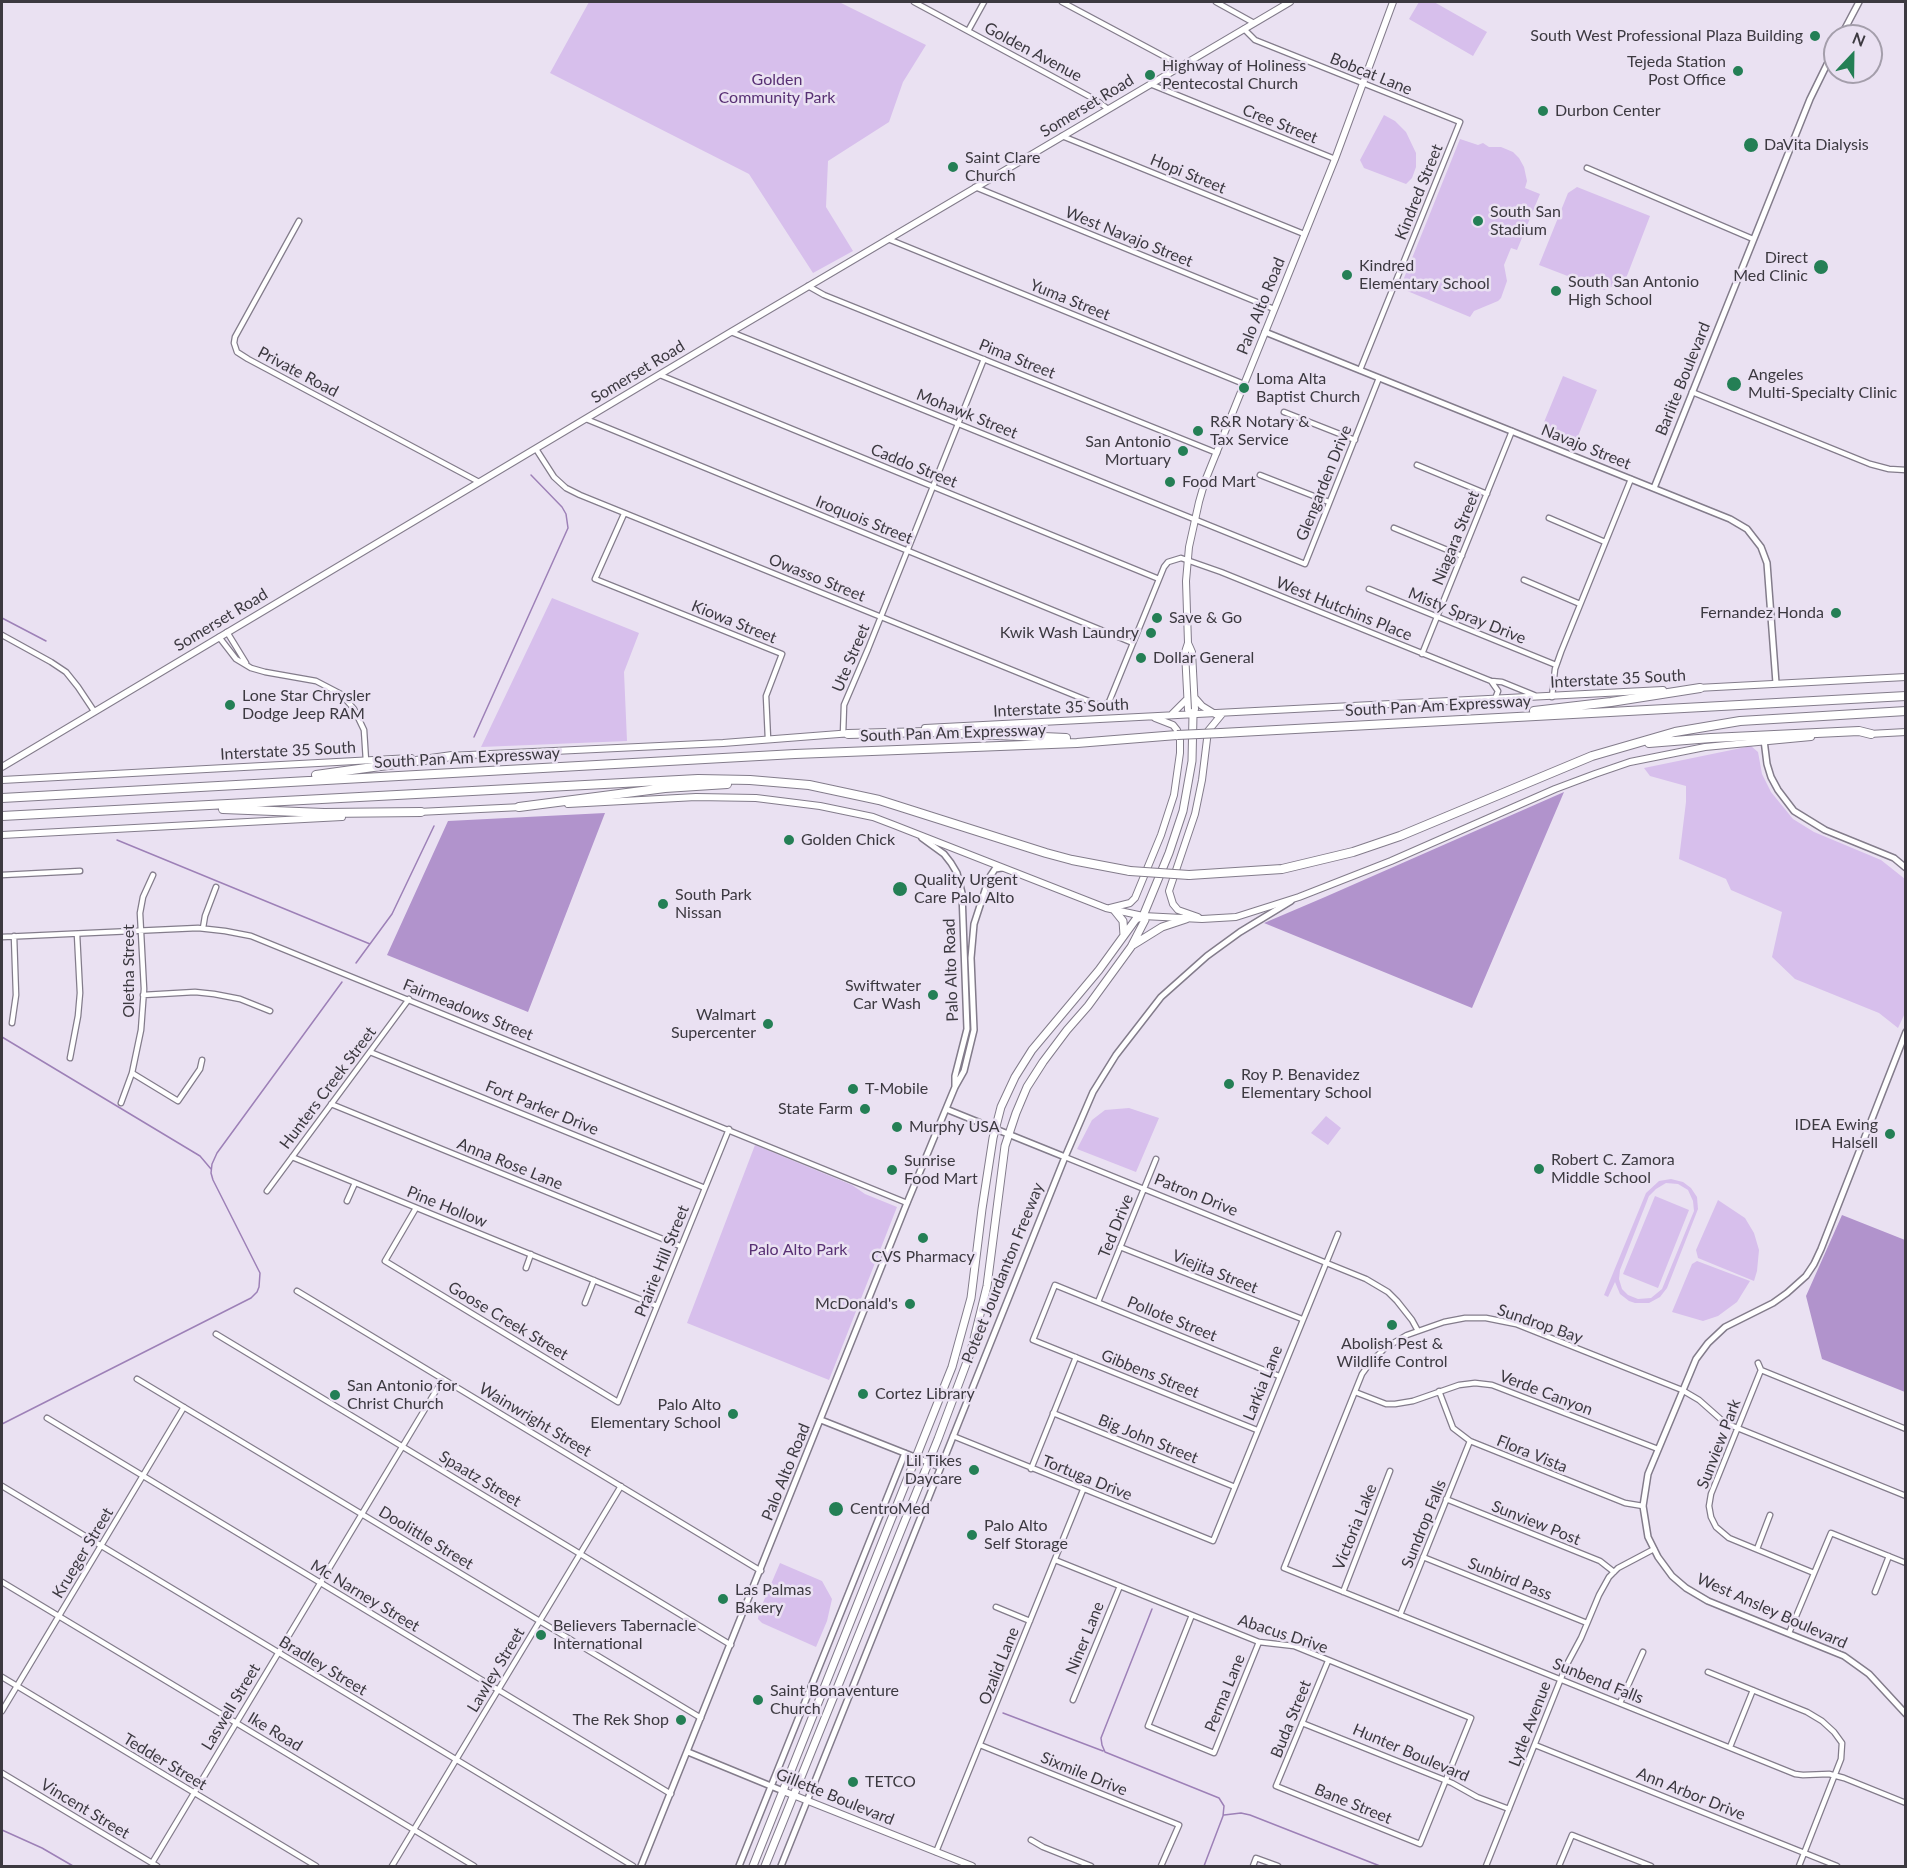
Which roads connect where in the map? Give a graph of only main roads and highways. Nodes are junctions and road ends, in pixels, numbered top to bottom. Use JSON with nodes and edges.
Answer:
{"nodes":[{"id":1,"x":1290,"y":2,"type":"edge"},
{"id":2,"x":1393,"y":2,"type":"edge"},
{"id":3,"x":1188,"y":559,"type":"joint"},
{"id":4,"x":1905,"y":677,"type":"edge"},
{"id":5,"x":1700,"y":688,"type":"junction"},
{"id":6,"x":1905,"y":696,"type":"edge"},
{"id":7,"x":1191,"y":698,"type":"junction"},
{"id":8,"x":1905,"y":711,"type":"edge"},
{"id":9,"x":1219,"y":714,"type":"junction"},
{"id":10,"x":1170,"y":715,"type":"junction"},
{"id":11,"x":1193,"y":715,"type":"junction"},
{"id":12,"x":1150,"y":717,"type":"junction"},
{"id":13,"x":1493,"y":718,"type":"junction"},
{"id":14,"x":1905,"y":732,"type":"edge"},
{"id":15,"x":846,"y":734,"type":"junction"},
{"id":16,"x":1871,"y":734,"type":"junction"},
{"id":17,"x":1177,"y":735,"type":"junction"},
{"id":18,"x":1604,"y":752,"type":"junction"},
{"id":19,"x":452,"y":756,"type":"junction"},
{"id":20,"x":2,"y":767,"type":"edge"},
{"id":21,"x":2,"y":780,"type":"edge"},
{"id":22,"x":241,"y":784,"type":"junction"},
{"id":23,"x":809,"y":785,"type":"junction"},
{"id":24,"x":2,"y":798,"type":"edge"},
{"id":25,"x":181,"y":807,"type":"junction"},
{"id":26,"x":519,"y":807,"type":"junction"},
{"id":27,"x":422,"y":812,"type":"junction"},
{"id":28,"x":2,"y":816,"type":"edge"},
{"id":29,"x":2,"y":835,"type":"edge"},
{"id":30,"x":1106,"y":908,"type":"junction"},
{"id":31,"x":1115,"y":911,"type":"junction"},
{"id":32,"x":1143,"y":916,"type":"junction"},
{"id":33,"x":1203,"y":919,"type":"junction"},
{"id":34,"x":1186,"y":920,"type":"junction"},
{"id":35,"x":1124,"y":936,"type":"junction"},
{"id":36,"x":1131,"y":947,"type":"junction"},
{"id":37,"x":783,"y":1791,"type":"junction"},
{"id":38,"x":794,"y":1795,"type":"junction"},
{"id":39,"x":753,"y":1866,"type":"edge"},
{"id":40,"x":765,"y":1866,"type":"edge"},
{"id":41,"x":972,"y":1866,"type":"edge"}],
"edges":[{"from":1,"to":20,"type":"main road","name":"Somerset Road"},
{"from":2,"to":3,"type":"main road","name":"Palo Alto Road"},
{"from":3,"to":7,"type":"main road","name":"Poteet Jourdanton Freeway"},
{"from":4,"to":5,"type":"main road","name":"Interstate 35 South"},
{"from":5,"to":9,"type":"main road","name":"Interstate 35 South"},
{"from":5,"to":13,"type":"highway"},
{"from":6,"to":13,"type":"highway","name":"South Pan Am Expressway"},
{"from":7,"to":9,"type":"main road"},
{"from":7,"to":10,"type":"main road"},
{"from":7,"to":11,"type":"main road","name":"Poteet Jourdanton Freeway"},
{"from":8,"to":18,"type":"highway"},
{"from":9,"to":11,"type":"main road","name":"Interstate 35 South"},
{"from":9,"to":33,"type":"main road"},
{"from":10,"to":11,"type":"main road","name":"Interstate 35 South"},
{"from":10,"to":12,"type":"main road","name":"Interstate 35 South"},
{"from":11,"to":32,"type":"main road","name":"Poteet Jourdanton Freeway"},
{"from":12,"to":15,"type":"main road","name":"Interstate 35 South"},
{"from":12,"to":30,"type":"main road"},
{"from":13,"to":17,"type":"highway","name":"South Pan Am Expressway","bridge":true},
{"from":14,"to":16,"type":"main road"},
{"from":15,"to":17,"type":"highway"},
{"from":15,"to":19,"type":"main road","name":"Interstate 35 South"},
{"from":16,"to":18,"type":"highway"},
{"from":16,"to":33,"type":"main road"},
{"from":17,"to":22,"type":"highway","name":"South Pan Am Expressway"},
{"from":18,"to":23,"type":"highway","name":"South Pan Am Expressway","bridge":true},
{"from":19,"to":21,"type":"main road","name":"Interstate 35 South"},
{"from":19,"to":22,"type":"highway"},
{"from":22,"to":24,"type":"highway","name":"South Pan Am Expressway"},
{"from":23,"to":25,"type":"highway","name":"South Pan Am Expressway"},
{"from":23,"to":26,"type":"highway"},
{"from":25,"to":27,"type":"highway"},
{"from":25,"to":28,"type":"highway","name":"South Pan Am Expressway"},
{"from":26,"to":27,"type":"main road"},
{"from":26,"to":30,"type":"main road"},
{"from":27,"to":29,"type":"main road"},
{"from":30,"to":31,"type":"main road"},
{"from":31,"to":32,"type":"main road"},
{"from":31,"to":35,"type":"main road"},
{"from":32,"to":34,"type":"main road"},
{"from":32,"to":35,"type":"main road","name":"Poteet Jourdanton Freeway"},
{"from":32,"to":36,"type":"main road","name":"Poteet Jourdanton Freeway"},
{"from":33,"to":34,"type":"main road"},
{"from":34,"to":36,"type":"main road"},
{"from":35,"to":37,"type":"main road","name":"Poteet Jourdanton Freeway"},
{"from":36,"to":38,"type":"main road","name":"Poteet Jourdanton Freeway"},
{"from":37,"to":38,"type":"main road","name":"Gillette Boulevard"},
{"from":37,"to":39,"type":"main road","name":"Poteet Jourdanton Freeway"},
{"from":38,"to":40,"type":"main road","name":"Poteet Jourdanton Freeway"},
{"from":38,"to":41,"type":"main road","name":"Gillette Boulevard"}]}
